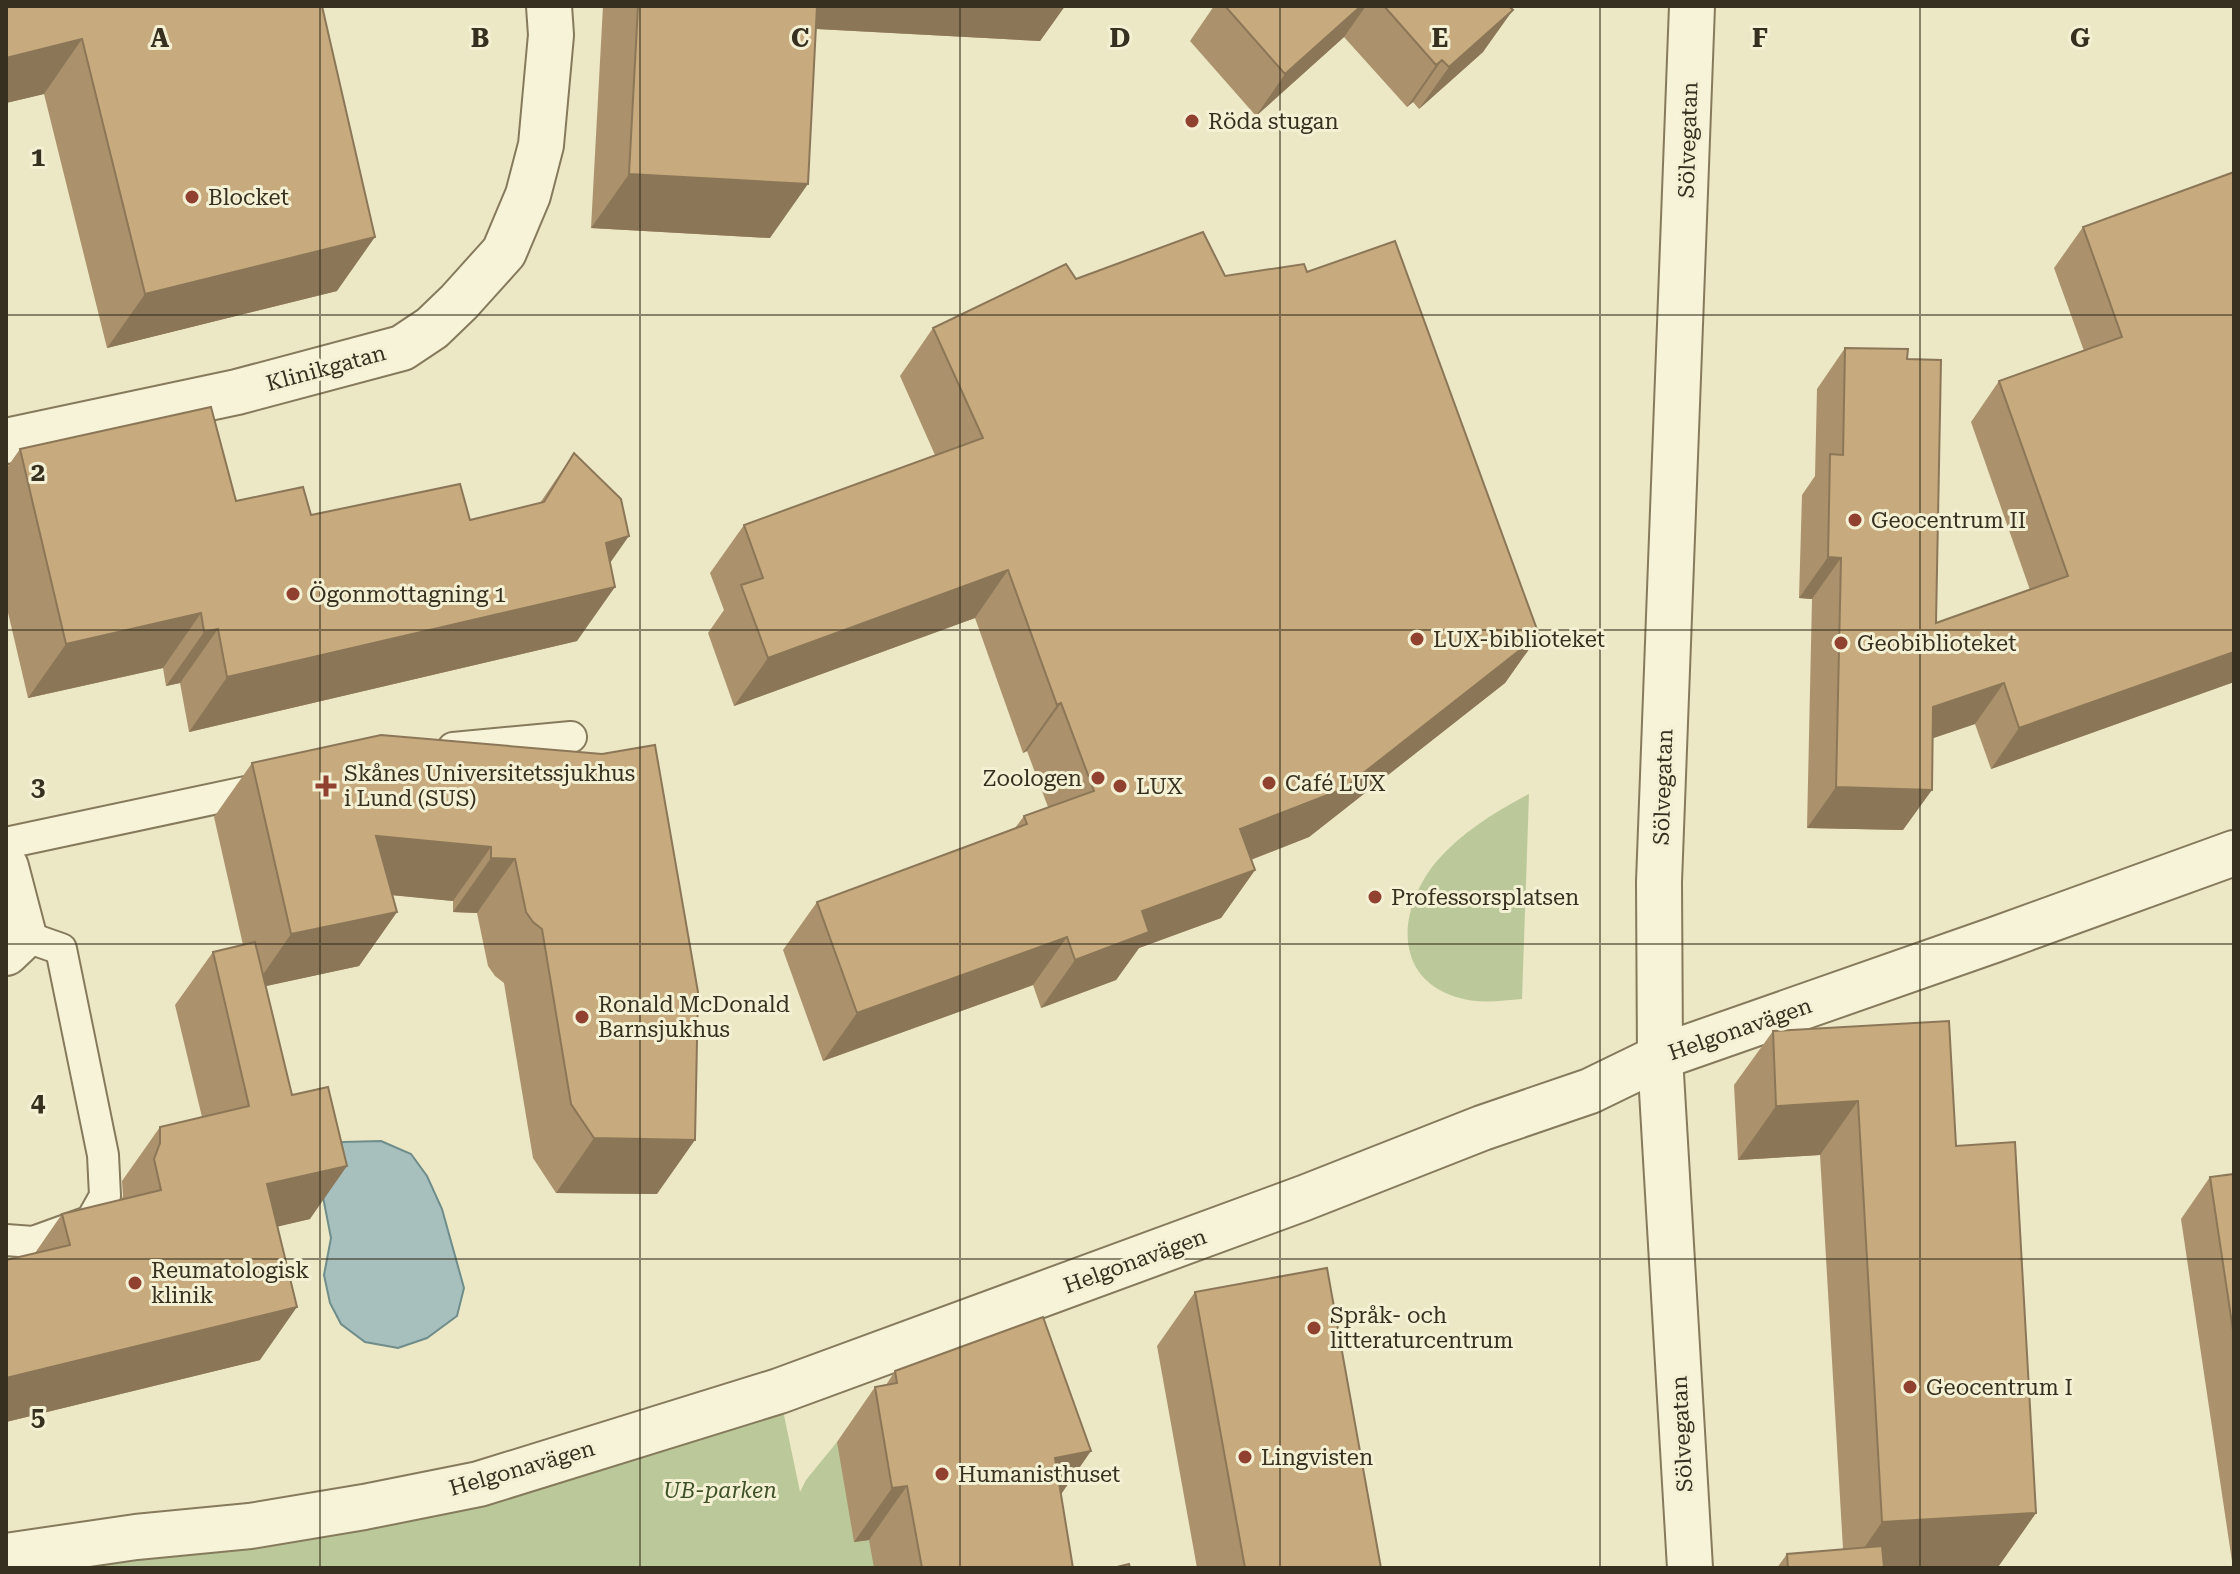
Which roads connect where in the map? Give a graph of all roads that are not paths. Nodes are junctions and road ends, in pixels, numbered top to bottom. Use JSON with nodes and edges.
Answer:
{"nodes":[{"id":1,"x":549,"y":6,"type":"edge"},
{"id":2,"x":1692,"y":6,"type":"edge"},
{"id":3,"x":6,"y":441,"type":"edge"},
{"id":4,"x":571,"y":737,"type":"dead end"},
{"id":5,"x":432,"y":752,"type":"edge"},
{"id":6,"x":295,"y":782,"type":"edge"},
{"id":7,"x":6,"y":843,"type":"edge"},
{"id":8,"x":2234,"y":853,"type":"edge"},
{"id":9,"x":6,"y":867,"type":"edge"},
{"id":10,"x":15,"y":944,"type":"edge"},
{"id":11,"x":1660,"y":1057,"type":"junction"},
{"id":12,"x":6,"y":1240,"type":"edge"},
{"id":13,"x":6,"y":1556,"type":"edge"},
{"id":14,"x":1690,"y":1568,"type":"edge"}],
"edges":[{"from":1,"to":3,"type":"street","name":"Klinikgatan"},
{"from":2,"to":11,"type":"street","name":"Sölvegatan"},
{"from":4,"to":5,"type":"lane"},
{"from":6,"to":7,"type":"lane"},
{"from":8,"to":11,"type":"street","name":"Helgonavägen"},
{"from":9,"to":10,"type":"street"},
{"from":10,"to":12,"type":"lane"},
{"from":11,"to":13,"type":"street","name":"Helgonavägen"},
{"from":11,"to":14,"type":"street","name":"Sölvegatan"}]}
